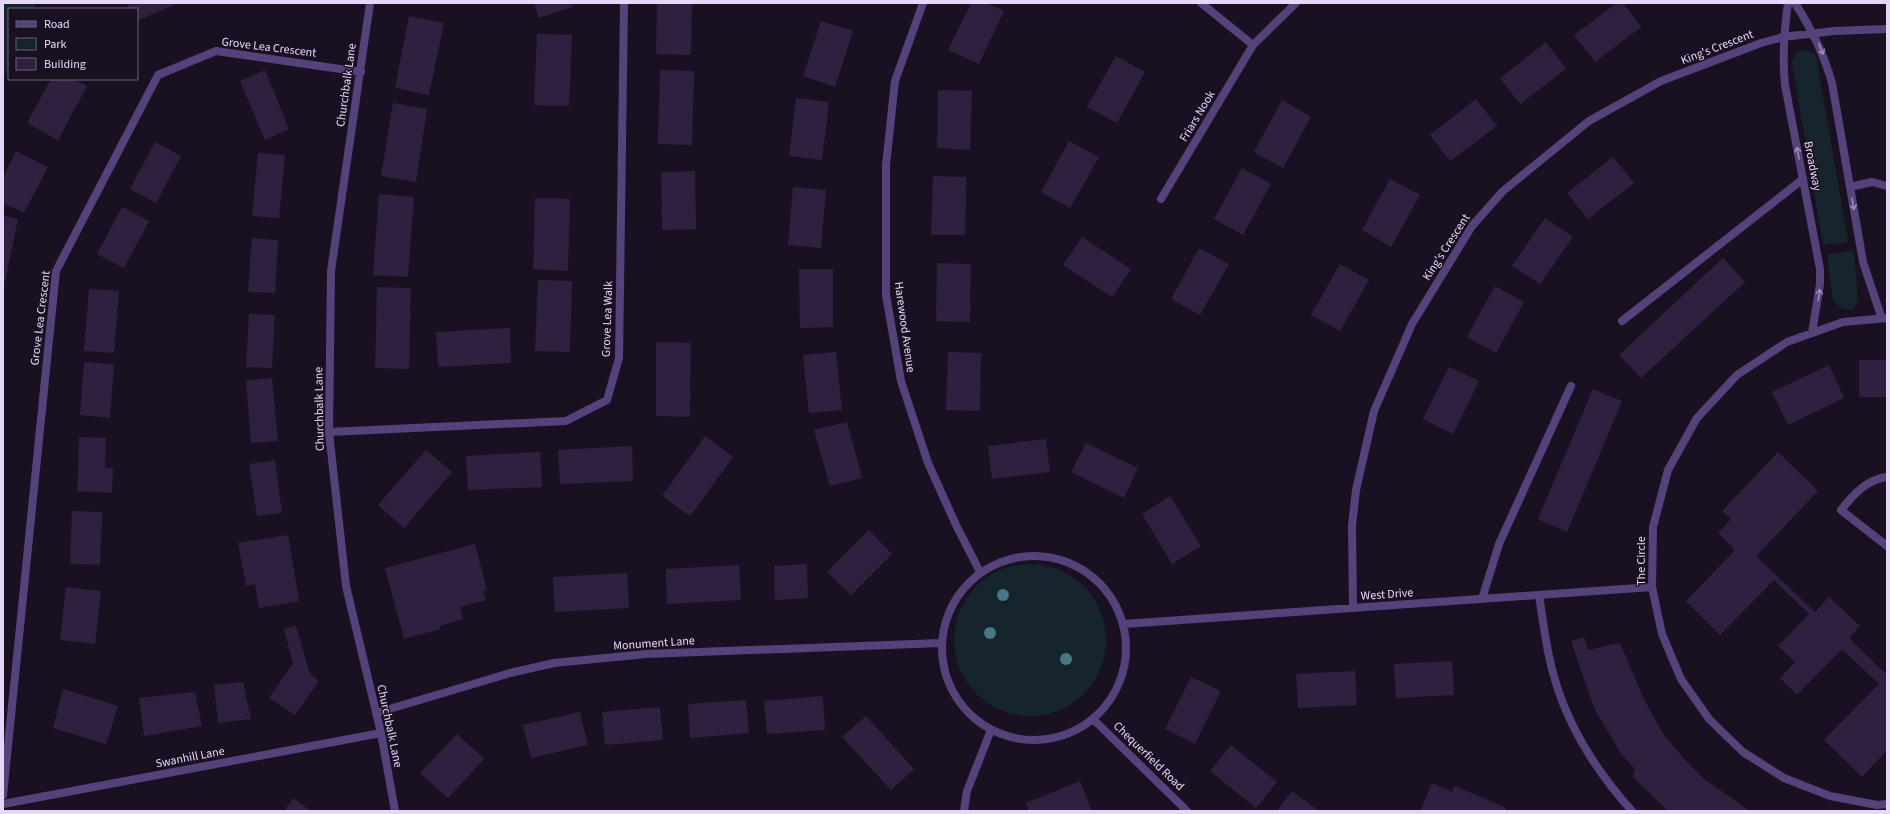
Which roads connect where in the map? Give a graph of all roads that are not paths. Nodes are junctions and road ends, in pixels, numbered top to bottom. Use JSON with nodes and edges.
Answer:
{"nodes":[{"id":1,"x":370,"y":3,"type":"edge"},
{"id":2,"x":624,"y":3,"type":"edge"},
{"id":3,"x":923,"y":3,"type":"edge"},
{"id":4,"x":1201,"y":3,"type":"edge"},
{"id":5,"x":1296,"y":3,"type":"edge"},
{"id":6,"x":1788,"y":3,"type":"edge"},
{"id":7,"x":1795,"y":3,"type":"edge"},
{"id":8,"x":1887,"y":29,"type":"edge"},
{"id":9,"x":1814,"y":34,"type":"junction"},
{"id":10,"x":1783,"y":37,"type":"junction"},
{"id":11,"x":1252,"y":45,"type":"junction"},
{"id":12,"x":360,"y":72,"type":"junction"},
{"id":13,"x":1803,"y":179,"type":"junction"},
{"id":14,"x":1887,"y":186,"type":"edge"},
{"id":15,"x":1850,"y":187,"type":"junction"},
{"id":16,"x":1161,"y":199,"type":"dead end"},
{"id":17,"x":1885,"y":318,"type":"edge"},
{"id":18,"x":1622,"y":321,"type":"dead end"},
{"id":19,"x":1812,"y":333,"type":"junction"},
{"id":20,"x":1571,"y":386,"type":"dead end"},
{"id":21,"x":329,"y":432,"type":"junction"},
{"id":22,"x":1887,"y":477,"type":"edge"},
{"id":23,"x":1887,"y":546,"type":"edge"},
{"id":24,"x":980,"y":572,"type":"junction"},
{"id":25,"x":1652,"y":587,"type":"junction"},
{"id":26,"x":1539,"y":595,"type":"junction"},
{"id":27,"x":1482,"y":599,"type":"junction"},
{"id":28,"x":1353,"y":608,"type":"junction"},
{"id":29,"x":1124,"y":624,"type":"junction"},
{"id":30,"x":941,"y":643,"type":"junction"},
{"id":31,"x":376,"y":713,"type":"junction"},
{"id":32,"x":1093,"y":719,"type":"junction"},
{"id":33,"x":991,"y":730,"type":"junction"},
{"id":34,"x":381,"y":733,"type":"junction"},
{"id":35,"x":3,"y":795,"type":"edge"},
{"id":36,"x":3,"y":804,"type":"edge"},
{"id":37,"x":1887,"y":804,"type":"edge"},
{"id":38,"x":395,"y":811,"type":"edge"},
{"id":39,"x":964,"y":811,"type":"edge"},
{"id":40,"x":1187,"y":811,"type":"edge"},
{"id":41,"x":1632,"y":811,"type":"edge"}],
"edges":[{"from":1,"to":12,"type":"street","name":"Churchbalk Lane"},
{"from":2,"to":21,"type":"street","name":"Grove Lea Walk"},
{"from":3,"to":24,"type":"street","name":"Harewood Avenue"},
{"from":4,"to":11,"type":"street"},
{"from":5,"to":11,"type":"street","name":"Friars Nook"},
{"from":6,"to":10,"type":"street","name":"Broadway"},
{"from":7,"to":9,"type":"street"},
{"from":8,"to":9,"type":"street"},
{"from":9,"to":10,"type":"street","name":"King's Crescent"},
{"from":9,"to":15,"type":"street","one_way":true},
{"from":13,"to":10,"type":"street","name":"Broadway","one_way":true},
{"from":10,"to":28,"type":"street","name":"King's Crescent"},
{"from":11,"to":16,"type":"street","name":"Friars Nook"},
{"from":12,"to":21,"type":"street","name":"Churchbalk Lane"},
{"from":12,"to":35,"type":"street","name":"Grove Lea Crescent"},
{"from":13,"to":18,"type":"street"},
{"from":19,"to":13,"type":"street","name":"Broadway","one_way":true},
{"from":14,"to":15,"type":"street"},
{"from":15,"to":17,"type":"street","one_way":true},
{"from":17,"to":19,"type":"street","name":"The Circle"},
{"from":19,"to":25,"type":"street","name":"The Circle"},
{"from":20,"to":27,"type":"street"},
{"from":21,"to":31,"type":"street","name":"Churchbalk Lane"},
{"from":22,"to":23,"type":"street"},
{"from":24,"to":29,"type":"street"},
{"from":24,"to":30,"type":"street"},
{"from":25,"to":26,"type":"street","name":"West Drive"},
{"from":25,"to":37,"type":"street","name":"The Circle"},
{"from":26,"to":27,"type":"street","name":"West Drive"},
{"from":26,"to":41,"type":"street"},
{"from":27,"to":28,"type":"street","name":"West Drive"},
{"from":28,"to":29,"type":"street","name":"West Drive"},
{"from":29,"to":32,"type":"street"},
{"from":30,"to":31,"type":"street","name":"Monument Lane"},
{"from":30,"to":33,"type":"street"},
{"from":31,"to":34,"type":"street","name":"Churchbalk Lane"},
{"from":32,"to":33,"type":"street"},
{"from":32,"to":40,"type":"street","name":"Chequerfield Road"},
{"from":33,"to":39,"type":"street"},
{"from":34,"to":36,"type":"street","name":"Swanhill Lane"},
{"from":34,"to":38,"type":"street","name":"Churchbalk Lane"}]}
